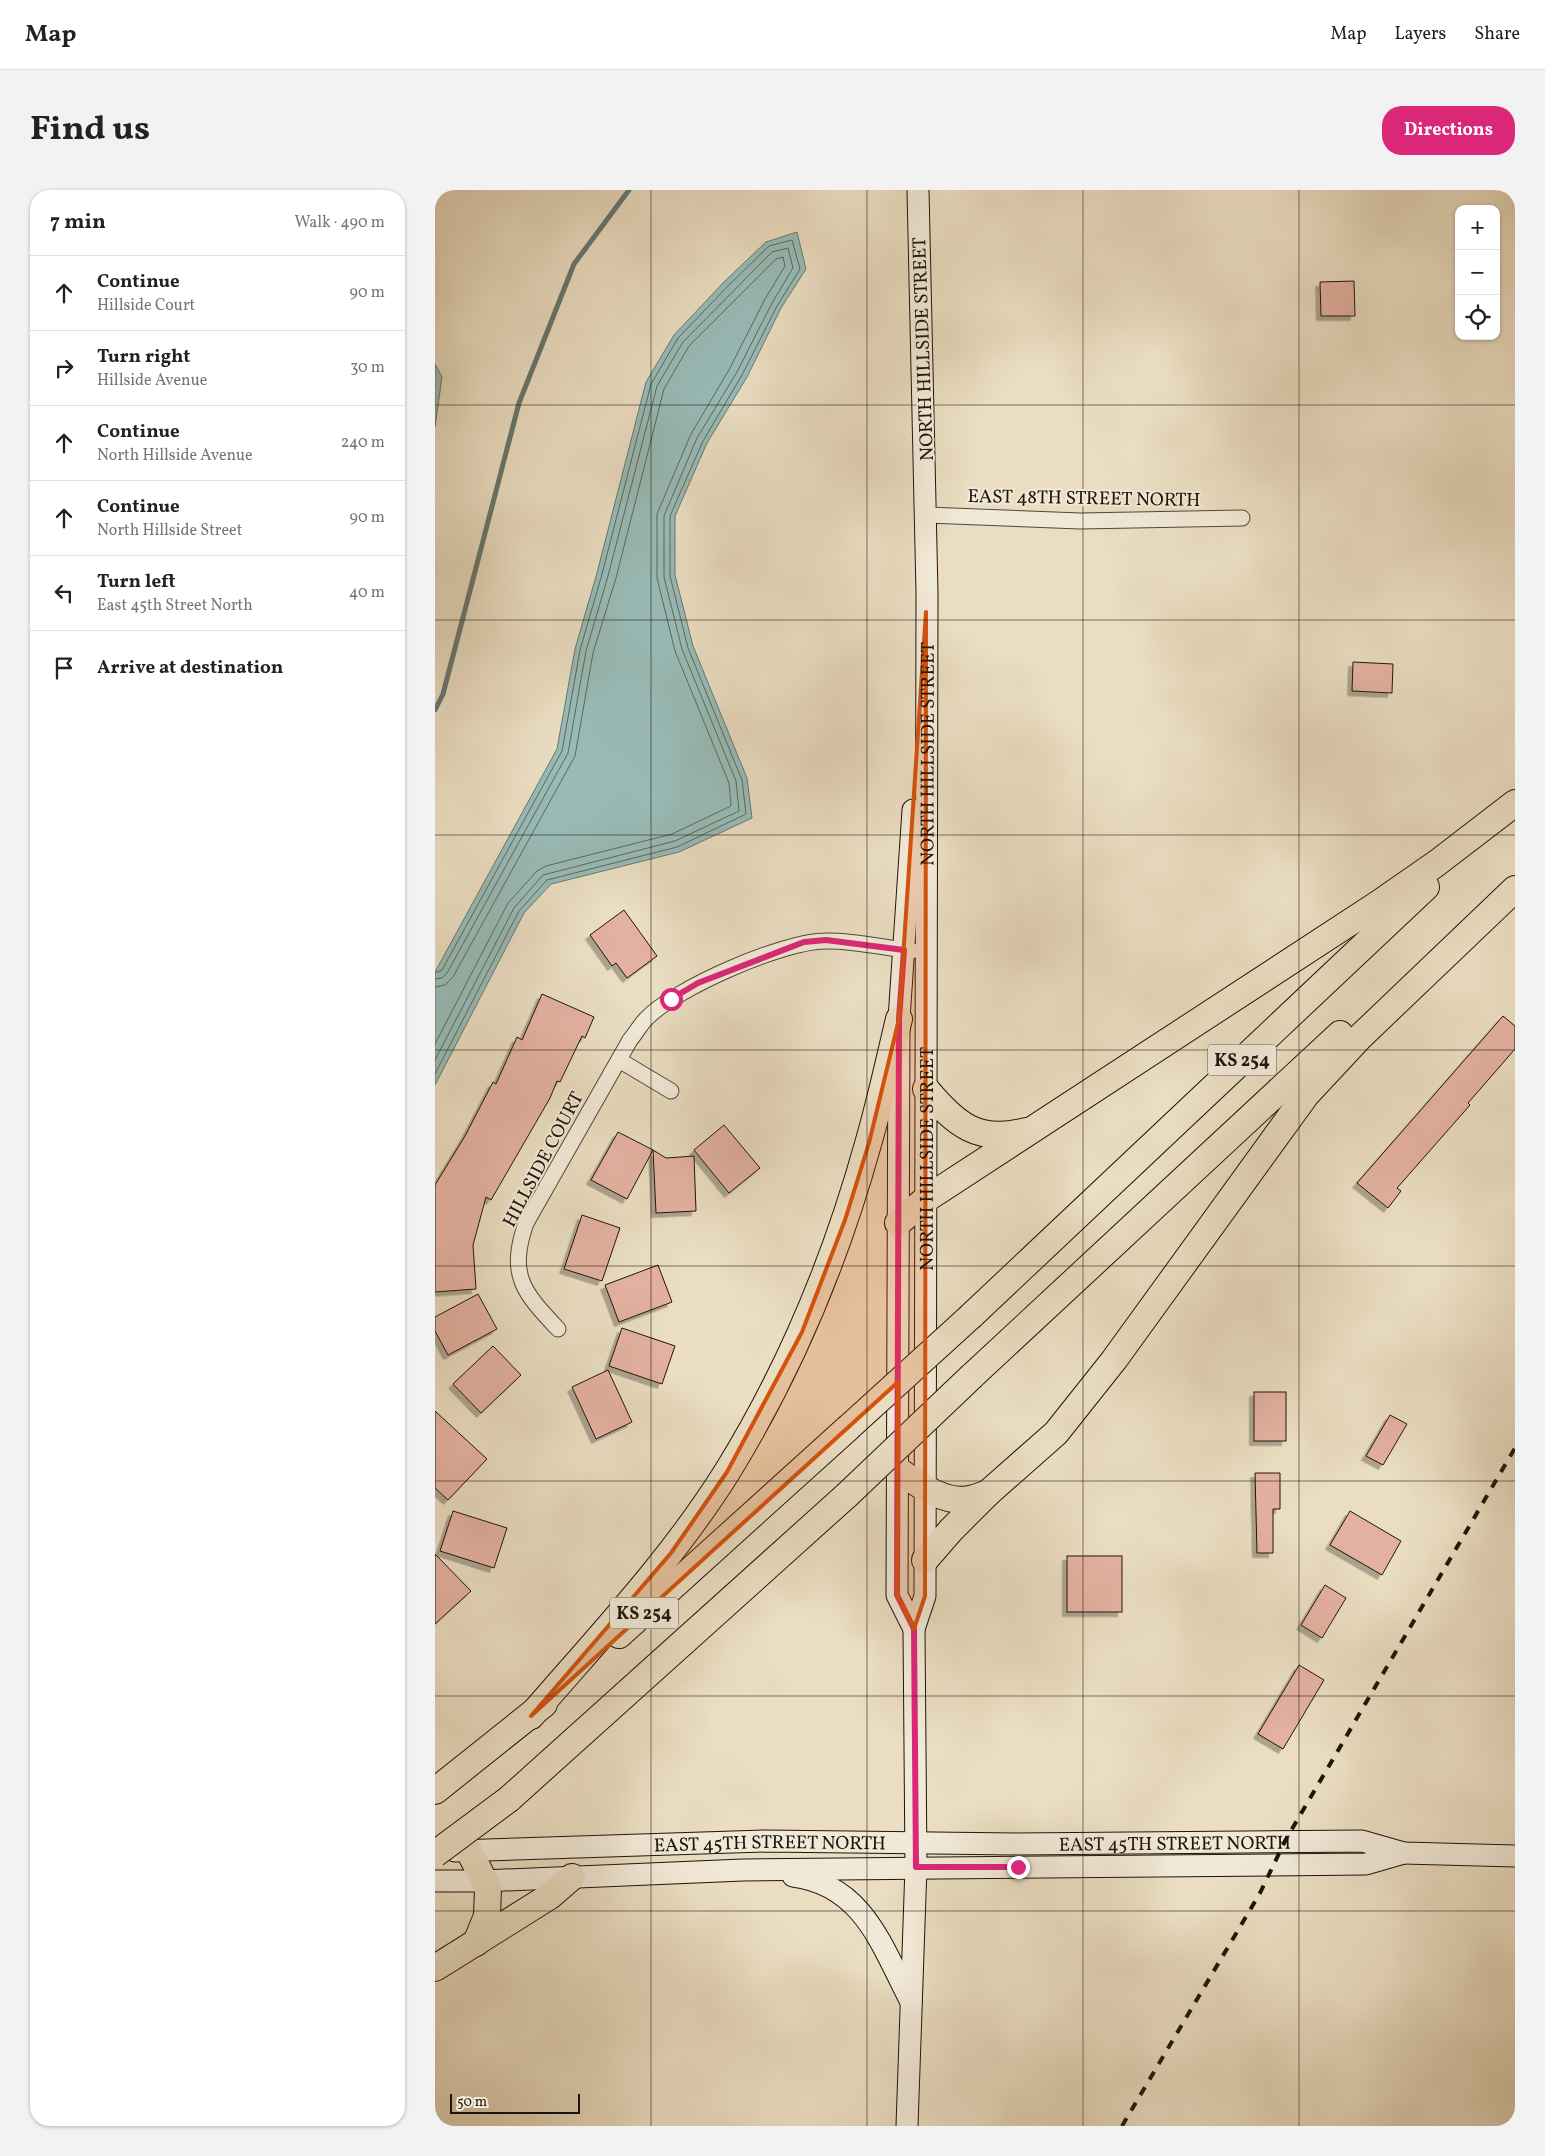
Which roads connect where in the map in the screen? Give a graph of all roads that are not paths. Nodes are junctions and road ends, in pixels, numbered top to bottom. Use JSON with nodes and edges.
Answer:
{"nodes":[{"id":1,"x":918,"y":190,"type":"edge"},
{"id":2,"x":927,"y":515,"type":"junction"},
{"id":3,"x":1242,"y":518,"type":"dead end"},
{"id":4,"x":926,"y":612,"type":"junction"},
{"id":5,"x":1515,"y":804,"type":"edge"},
{"id":6,"x":1515,"y":873,"type":"edge"},
{"id":7,"x":1515,"y":889,"type":"edge"},
{"id":8,"x":904,"y":950,"type":"junction"},
{"id":9,"x":926,"y":952,"type":"junction"},
{"id":10,"x":899,"y":1019,"type":"junction"},
{"id":11,"x":619,"y":1060,"type":"junction"},
{"id":12,"x":926,"y":1089,"type":"junction"},
{"id":13,"x":671,"y":1091,"type":"dead end"},
{"id":14,"x":1029,"y":1130,"type":"junction"},
{"id":15,"x":926,"y":1199,"type":"junction"},
{"id":16,"x":898,"y":1223,"type":"junction"},
{"id":17,"x":558,"y":1329,"type":"dead end"},
{"id":18,"x":899,"y":1471,"type":"junction"},
{"id":19,"x":925,"y":1489,"type":"junction"},
{"id":20,"x":988,"y":1493,"type":"junction"},
{"id":21,"x":925,"y":1560,"type":"junction"},
{"id":22,"x":914,"y":1629,"type":"junction"},
{"id":23,"x":531,"y":1716,"type":"junction"},
{"id":24,"x":435,"y":1791,"type":"edge"},
{"id":25,"x":916,"y":1842,"type":"junction"},
{"id":26,"x":469,"y":1851,"type":"junction"},
{"id":27,"x":435,"y":1853,"type":"edge"},
{"id":28,"x":1404,"y":1854,"type":"junction"},
{"id":29,"x":1515,"y":1856,"type":"edge"},
{"id":30,"x":916,"y":1867,"type":"junction"},
{"id":31,"x":743,"y":1870,"type":"junction"},
{"id":32,"x":572,"y":1877,"type":"junction"},
{"id":33,"x":435,"y":1881,"type":"edge"},
{"id":34,"x":483,"y":1881,"type":"junction"},
{"id":35,"x":476,"y":1943,"type":"junction"},
{"id":36,"x":435,"y":1968,"type":"edge"},
{"id":37,"x":911,"y":2003,"type":"junction"},
{"id":38,"x":907,"y":2126,"type":"edge"}],
"edges":[{"from":1,"to":2,"type":"main road","name":"NORTH HILLSIDE STREET"},
{"from":2,"to":3,"type":"street","name":"EAST 48TH STREET NORTH"},
{"from":2,"to":4,"type":"main road","name":"NORTH HILLSIDE STREET"},
{"from":4,"to":8,"type":"main road"},
{"from":4,"to":9,"type":"main road","name":"NORTH HILLSIDE STREET"},
{"from":5,"to":14,"type":"highway"},
{"from":5,"to":23,"type":"highway","number":"KS 254","bridge":true},
{"from":6,"to":27,"type":"highway","number":"KS 254","bridge":true},
{"from":7,"to":20,"type":"highway"},
{"from":8,"to":9,"type":"street","name":"HILLSIDE COURT"},
{"from":8,"to":10,"type":"main road"},
{"from":8,"to":11,"type":"street","name":"HILLSIDE COURT"},
{"from":9,"to":12,"type":"main road","name":"NORTH HILLSIDE STREET"},
{"from":10,"to":16,"type":"main road"},
{"from":10,"to":23,"type":"highway"},
{"from":11,"to":13,"type":"street"},
{"from":11,"to":17,"type":"street","name":"HILLSIDE COURT"},
{"from":12,"to":14,"type":"highway"},
{"from":12,"to":15,"type":"main road","name":"NORTH HILLSIDE STREET"},
{"from":14,"to":15,"type":"highway"},
{"from":15,"to":16,"type":"highway"},
{"from":15,"to":19,"type":"main road","name":"NORTH HILLSIDE STREET"},
{"from":16,"to":18,"type":"main road"},
{"from":18,"to":19,"type":"highway"},
{"from":18,"to":22,"type":"main road"},
{"from":19,"to":20,"type":"highway"},
{"from":19,"to":21,"type":"main road","name":"NORTH HILLSIDE STREET"},
{"from":20,"to":21,"type":"highway"},
{"from":21,"to":22,"type":"main road","name":"NORTH HILLSIDE STREET"},
{"from":22,"to":25,"type":"main road","name":"NORTH HILLSIDE STREET"},
{"from":23,"to":24,"type":"highway","number":"KS 254"},
{"from":25,"to":26,"type":"main road","name":"EAST 45TH STREET NORTH"},
{"from":25,"to":28,"type":"main road","name":"EAST 45TH STREET NORTH"},
{"from":25,"to":30,"type":"main road","name":"NORTH HILLSIDE STREET"},
{"from":26,"to":27,"type":"main road","name":"EAST 45TH STREET NORTH"},
{"from":26,"to":34,"type":"highway"},
{"from":28,"to":29,"type":"main road","name":"EAST 45TH STREET NORTH"},
{"from":28,"to":30,"type":"main road","name":"EAST 45TH STREET NORTH"},
{"from":30,"to":31,"type":"main road","name":"EAST 45TH STREET NORTH"},
{"from":30,"to":37,"type":"main road","name":"NORTH HILLSIDE STREET"},
{"from":31,"to":32,"type":"main road","name":"EAST 45TH STREET NORTH"},
{"from":31,"to":37,"type":"main road"},
{"from":32,"to":34,"type":"main road","name":"EAST 45TH STREET NORTH"},
{"from":32,"to":35,"type":"highway"},
{"from":33,"to":34,"type":"main road","name":"EAST 45TH STREET NORTH"},
{"from":34,"to":35,"type":"highway"},
{"from":35,"to":36,"type":"highway"},
{"from":37,"to":38,"type":"main road","name":"NORTH HILLSIDE STREET"}]}
